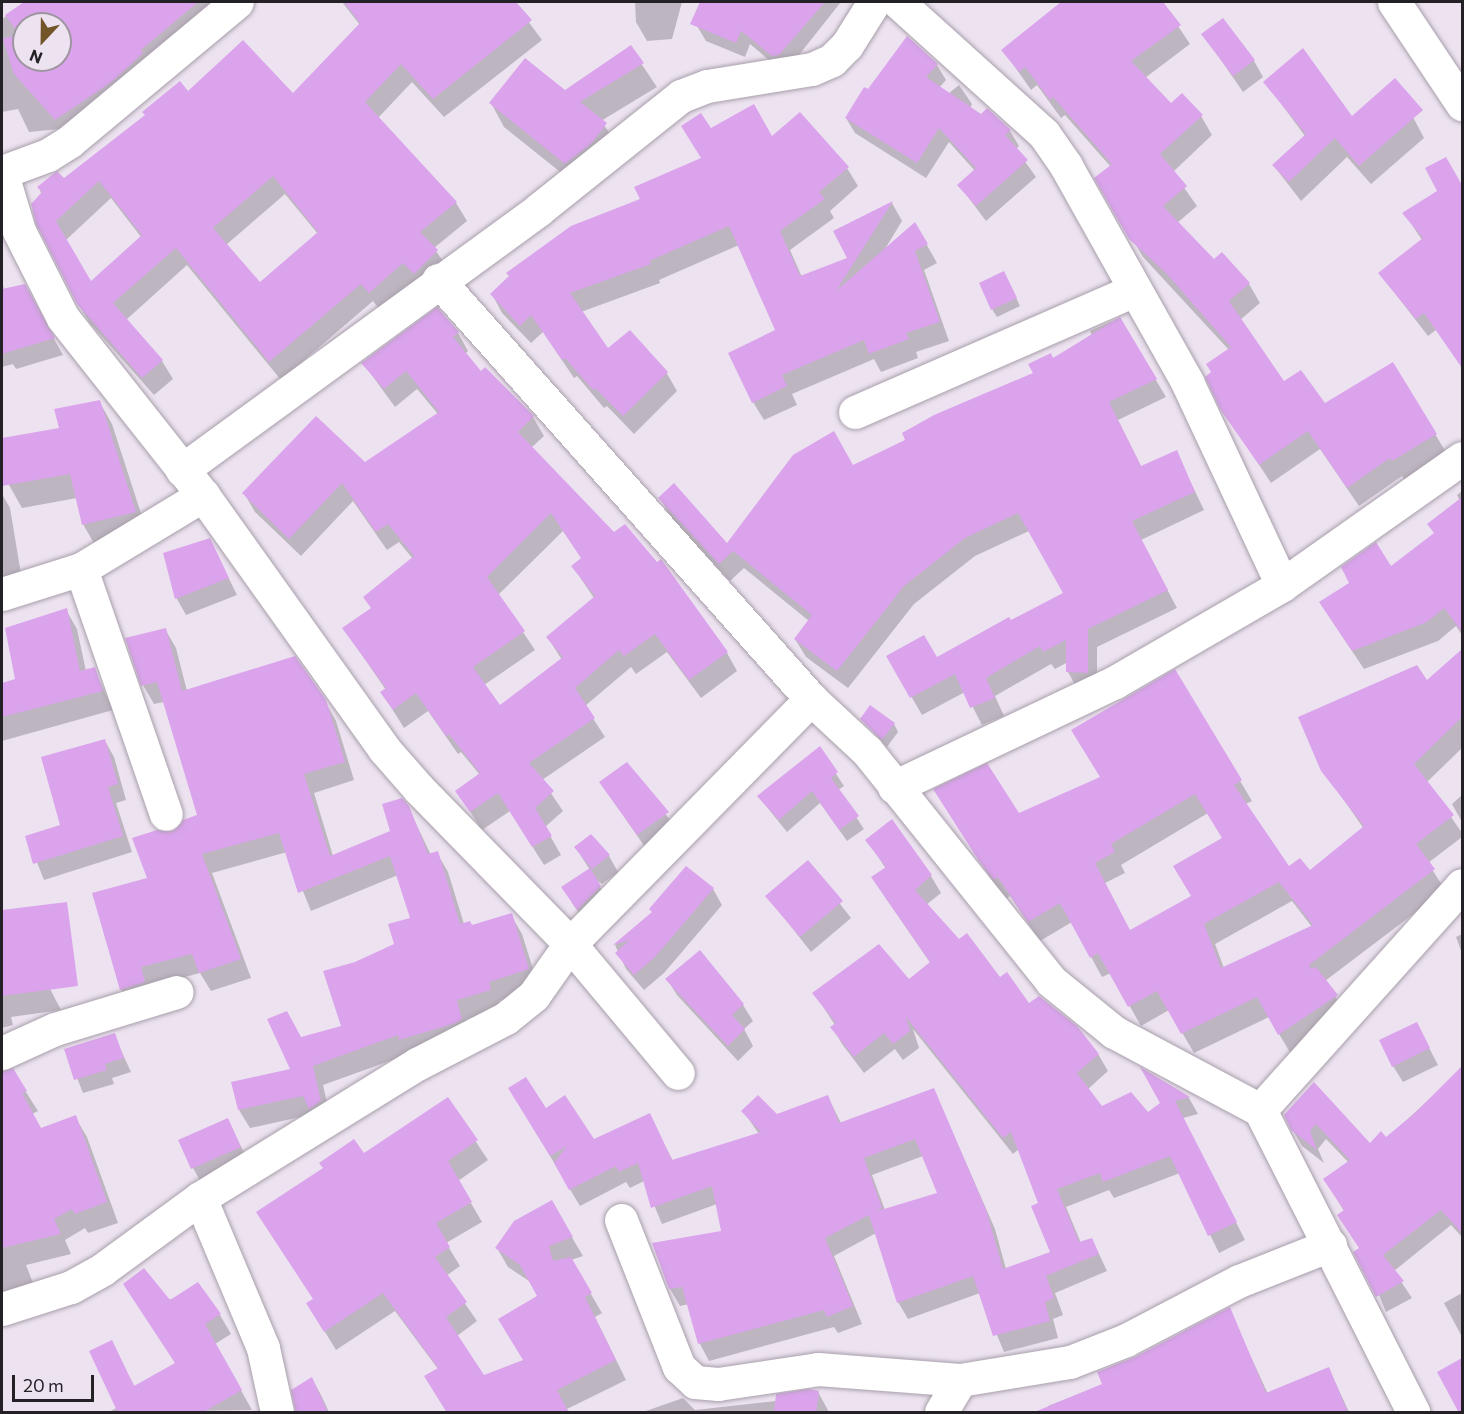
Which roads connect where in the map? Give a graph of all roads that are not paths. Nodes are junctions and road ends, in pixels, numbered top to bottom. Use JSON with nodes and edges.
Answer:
{"nodes":[{"id":1,"x":237,"y":2,"type":"edge"},
{"id":2,"x":873,"y":2,"type":"edge"},
{"id":3,"x":898,"y":2,"type":"edge"},
{"id":4,"x":1394,"y":2,"type":"edge"},
{"id":5,"x":1462,"y":104,"type":"edge"},
{"id":6,"x":2,"y":173,"type":"edge"},
{"id":7,"x":438,"y":280,"type":"junction"},
{"id":8,"x":1134,"y":290,"type":"junction"},
{"id":9,"x":855,"y":412,"type":"dead end"},
{"id":10,"x":1462,"y":458,"type":"edge"},
{"id":11,"x":182,"y":470,"type":"junction"},
{"id":12,"x":203,"y":495,"type":"junction"},
{"id":13,"x":81,"y":569,"type":"junction"},
{"id":14,"x":1282,"y":585,"type":"junction"},
{"id":15,"x":2,"y":594,"type":"edge"},
{"id":16,"x":811,"y":699,"type":"junction"},
{"id":17,"x":894,"y":787,"type":"junction"},
{"id":18,"x":166,"y":814,"type":"dead end"},
{"id":19,"x":1462,"y":885,"type":"edge"},
{"id":20,"x":570,"y":944,"type":"junction"},
{"id":21,"x":177,"y":992,"type":"dead end"},
{"id":22,"x":2,"y":1053,"type":"edge"},
{"id":23,"x":678,"y":1073,"type":"dead end"},
{"id":24,"x":1260,"y":1110,"type":"junction"},
{"id":25,"x":200,"y":1198,"type":"junction"},
{"id":26,"x":621,"y":1220,"type":"dead end"},
{"id":27,"x":1330,"y":1245,"type":"junction"},
{"id":28,"x":2,"y":1309,"type":"edge"},
{"id":29,"x":960,"y":1380,"type":"junction"},
{"id":30,"x":277,"y":1413,"type":"edge"},
{"id":31,"x":940,"y":1413,"type":"edge"},
{"id":32,"x":1413,"y":1413,"type":"edge"}],
"edges":[{"from":1,"to":6,"type":"street"},
{"from":2,"to":7,"type":"street"},
{"from":3,"to":8,"type":"street"},
{"from":4,"to":5,"type":"street"},
{"from":6,"to":11,"type":"street"},
{"from":7,"to":11,"type":"street"},
{"from":7,"to":16,"type":"street"},
{"from":8,"to":9,"type":"street"},
{"from":8,"to":14,"type":"street"},
{"from":10,"to":14,"type":"street"},
{"from":11,"to":12,"type":"street"},
{"from":12,"to":13,"type":"street"},
{"from":12,"to":20,"type":"street"},
{"from":13,"to":15,"type":"street"},
{"from":13,"to":18,"type":"street"},
{"from":14,"to":17,"type":"street"},
{"from":16,"to":17,"type":"street"},
{"from":16,"to":20,"type":"street"},
{"from":17,"to":24,"type":"street"},
{"from":19,"to":24,"type":"street"},
{"from":20,"to":23,"type":"street"},
{"from":20,"to":25,"type":"street"},
{"from":21,"to":22,"type":"street"},
{"from":24,"to":27,"type":"street"},
{"from":25,"to":28,"type":"street"},
{"from":25,"to":30,"type":"street"},
{"from":26,"to":29,"type":"street"},
{"from":27,"to":29,"type":"street"},
{"from":27,"to":32,"type":"street"},
{"from":29,"to":31,"type":"street"}]}
